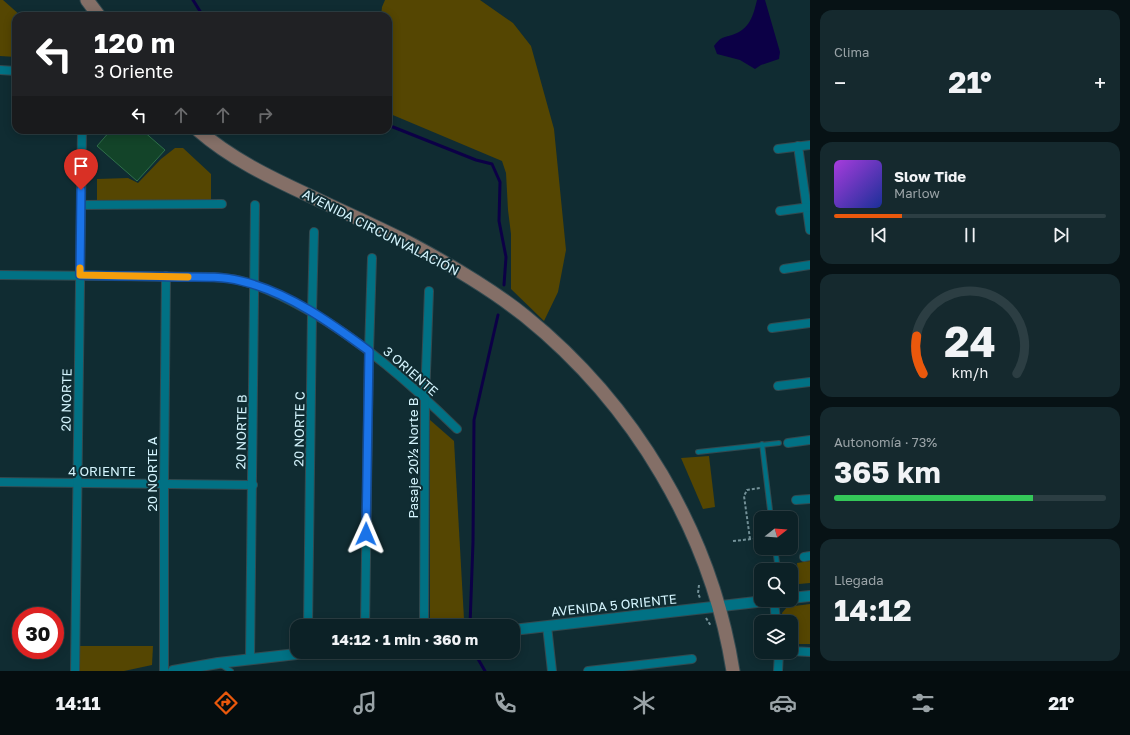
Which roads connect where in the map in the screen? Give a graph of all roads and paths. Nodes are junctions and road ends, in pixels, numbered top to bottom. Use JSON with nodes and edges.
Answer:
{"nodes":[{"id":1,"x":87,"y":0,"type":"edge"},
{"id":2,"x":96,"y":12,"type":"edge"},
{"id":3,"x":0,"y":70,"type":"edge"},
{"id":4,"x":12,"y":71,"type":"edge"},
{"id":5,"x":82,"y":134,"type":"edge"},
{"id":6,"x":203,"y":134,"type":"edge"},
{"id":7,"x":810,"y":145,"type":"edge"},
{"id":8,"x":798,"y":146,"type":"junction"},
{"id":9,"x":778,"y":149,"type":"dead end"},
{"id":10,"x":222,"y":204,"type":"dead end"},
{"id":11,"x":81,"y":205,"type":"junction"},
{"id":12,"x":255,"y":205,"type":"dead end"},
{"id":13,"x":808,"y":207,"type":"edge"},
{"id":14,"x":780,"y":211,"type":"dead end"},
{"id":15,"x":810,"y":230,"type":"edge"},
{"id":16,"x":314,"y":232,"type":"dead end"},
{"id":17,"x":372,"y":258,"type":"dead end"},
{"id":18,"x":810,"y":265,"type":"edge"},
{"id":19,"x":784,"y":268,"type":"dead end"},
{"id":20,"x":0,"y":275,"type":"edge"},
{"id":21,"x":80,"y":275,"type":"junction"},
{"id":22,"x":166,"y":276,"type":"junction"},
{"id":23,"x":255,"y":284,"type":"junction"},
{"id":24,"x":429,"y":291,"type":"dead end"},
{"id":25,"x":312,"y":312,"type":"junction"},
{"id":26,"x":810,"y":323,"type":"edge"},
{"id":27,"x":772,"y":328,"type":"dead end"},
{"id":28,"x":369,"y":351,"type":"junction"},
{"id":29,"x":810,"y":382,"type":"edge"},
{"id":30,"x":778,"y":386,"type":"dead end"},
{"id":31,"x":425,"y":398,"type":"junction"},
{"id":32,"x":457,"y":429,"type":"dead end"},
{"id":33,"x":810,"y":440,"type":"edge"},
{"id":34,"x":779,"y":443,"type":"dead end"},
{"id":35,"x":788,"y":443,"type":"dead end"},
{"id":36,"x":762,"y":444,"type":"junction"},
{"id":37,"x":698,"y":452,"type":"dead end"},
{"id":38,"x":0,"y":482,"type":"edge"},
{"id":39,"x":77,"y":483,"type":"junction"},
{"id":40,"x":164,"y":484,"type":"junction"},
{"id":41,"x":253,"y":484,"type":"junction"},
{"id":42,"x":767,"y":487,"type":"junction"},
{"id":43,"x":810,"y":499,"type":"edge"},
{"id":44,"x":796,"y":500,"type":"dead end"},
{"id":45,"x":770,"y":511,"type":"edge"},
{"id":46,"x":750,"y":539,"type":"junction"},
{"id":47,"x":754,"y":539,"type":"edge"},
{"id":48,"x":733,"y":541,"type":"dead end"},
{"id":49,"x":699,"y":582,"type":"dead end"},
{"id":50,"x":810,"y":596,"type":"edge"},
{"id":51,"x":798,"y":597,"type":"edge"},
{"id":52,"x":754,"y":602,"type":"edge"},
{"id":53,"x":719,"y":606,"type":"junction"},
{"id":54,"x":703,"y":608,"type":"junction"},
{"id":55,"x":308,"y":619,"type":"edge"},
{"id":56,"x":365,"y":619,"type":"edge"},
{"id":57,"x":424,"y":619,"type":"edge"},
{"id":58,"x":547,"y":626,"type":"junction"},
{"id":59,"x":712,"y":626,"type":"dead end"},
{"id":60,"x":520,"y":629,"type":"edge"},
{"id":61,"x":798,"y":651,"type":"edge"},
{"id":62,"x":810,"y":652,"type":"edge"},
{"id":63,"x":290,"y":654,"type":"edge"},
{"id":64,"x":250,"y":659,"type":"junction"},
{"id":65,"x":692,"y":659,"type":"dead end"},
{"id":66,"x":778,"y":659,"type":"edge"},
{"id":67,"x":218,"y":663,"type":"junction"},
{"id":68,"x":76,"y":671,"type":"edge"},
{"id":69,"x":164,"y":671,"type":"edge"},
{"id":70,"x":173,"y":671,"type":"edge"},
{"id":71,"x":231,"y":671,"type":"edge"},
{"id":72,"x":552,"y":671,"type":"edge"},
{"id":73,"x":588,"y":671,"type":"edge"},
{"id":74,"x":733,"y":671,"type":"edge"},
{"id":75,"x":778,"y":671,"type":"edge"}],
"edges":[{"from":1,"to":2,"type":"main road"},
{"from":3,"to":4,"type":"street"},
{"from":5,"to":11,"type":"street","name":"20 NORTE"},
{"from":6,"to":53,"type":"main road","name":"AVENIDA CIRCUNVALACIÓN"},
{"from":7,"to":8,"type":"street"},
{"from":8,"to":9,"type":"street"},
{"from":8,"to":13,"type":"street"},
{"from":10,"to":11,"type":"street"},
{"from":11,"to":21,"type":"street","name":"20 NORTE"},
{"from":12,"to":23,"type":"street","name":"20 NORTE B"},
{"from":13,"to":14,"type":"street"},
{"from":13,"to":15,"type":"street"},
{"from":16,"to":25,"type":"street","name":"20 NORTE C"},
{"from":17,"to":28,"type":"street"},
{"from":18,"to":19,"type":"street"},
{"from":20,"to":21,"type":"street","name":"3 ORIENTE"},
{"from":21,"to":22,"type":"street","name":"3 ORIENTE"},
{"from":21,"to":39,"type":"street","name":"20 NORTE"},
{"from":22,"to":23,"type":"street","name":"3 ORIENTE"},
{"from":22,"to":40,"type":"street","name":"20 NORTE A"},
{"from":23,"to":25,"type":"street","name":"3 ORIENTE"},
{"from":23,"to":41,"type":"street","name":"20 NORTE B"},
{"from":24,"to":31,"type":"street","name":"Pasaje 20½ Norte B"},
{"from":25,"to":28,"type":"street","name":"3 ORIENTE"},
{"from":25,"to":55,"type":"street","name":"20 NORTE C"},
{"from":26,"to":27,"type":"street"},
{"from":28,"to":31,"type":"street","name":"3 ORIENTE"},
{"from":28,"to":56,"type":"street"},
{"from":29,"to":30,"type":"street"},
{"from":31,"to":32,"type":"street","name":"3 ORIENTE"},
{"from":31,"to":57,"type":"street","name":"Pasaje 20½ Norte B"},
{"from":33,"to":35,"type":"street"},
{"from":34,"to":36,"type":"lane"},
{"from":36,"to":37,"type":"lane"},
{"from":36,"to":42,"type":"lane"},
{"from":38,"to":39,"type":"street","name":"4 ORIENTE"},
{"from":39,"to":40,"type":"street","name":"4 ORIENTE"},
{"from":39,"to":68,"type":"street","name":"20 NORTE"},
{"from":40,"to":41,"type":"street","name":"4 ORIENTE"},
{"from":40,"to":69,"type":"street","name":"20 NORTE A"},
{"from":41,"to":64,"type":"street","name":"20 NORTE B"},
{"from":42,"to":45,"type":"lane"},
{"from":42,"to":46,"type":"path"},
{"from":43,"to":44,"type":"street"},
{"from":46,"to":47,"type":"path"},
{"from":46,"to":48,"type":"path"},
{"from":49,"to":54,"type":"path"},
{"from":50,"to":51,"type":"street"},
{"from":52,"to":53,"type":"street","name":"AVENIDA 5 ORIENTE"},
{"from":53,"to":54,"type":"street","name":"AVENIDA 5 ORIENTE"},
{"from":53,"to":74,"type":"main road","name":"AVENIDA CIRCUNVALACIÓN"},
{"from":54,"to":58,"type":"street","name":"AVENIDA 5 ORIENTE"},
{"from":54,"to":59,"type":"path"},
{"from":58,"to":60,"type":"street","name":"AVENIDA 5 ORIENTE"},
{"from":58,"to":72,"type":"street"},
{"from":61,"to":62,"type":"street"},
{"from":63,"to":64,"type":"street"},
{"from":64,"to":67,"type":"street"},
{"from":65,"to":73,"type":"street"},
{"from":66,"to":75,"type":"street"},
{"from":67,"to":70,"type":"street"},
{"from":67,"to":71,"type":"lane"}]}
